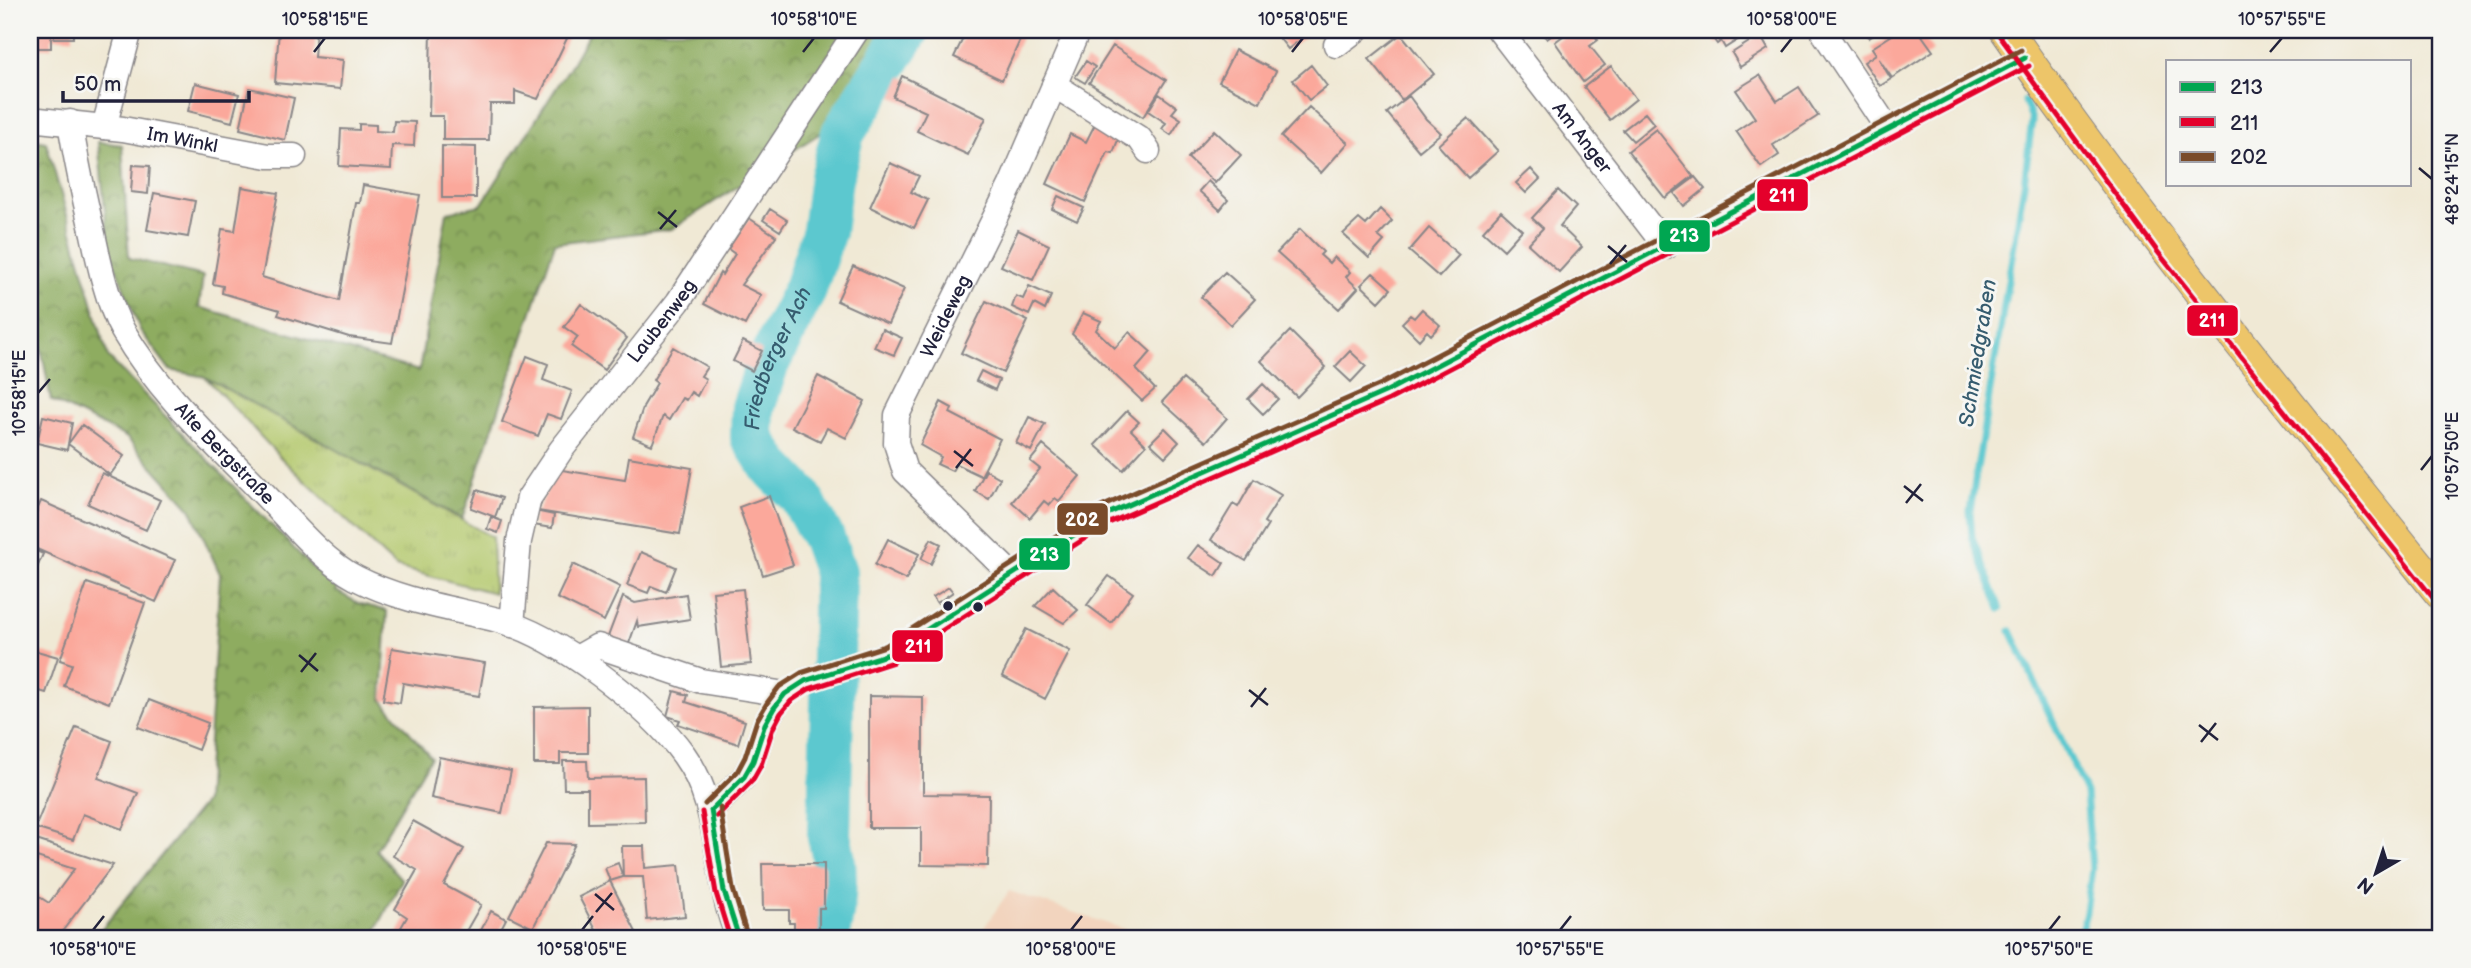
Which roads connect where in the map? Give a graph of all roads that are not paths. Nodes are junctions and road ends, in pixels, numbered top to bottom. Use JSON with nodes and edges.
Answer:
{"nodes":[{"id":1,"x":130,"y":30,"type":"edge"},
{"id":2,"x":857,"y":30,"type":"edge"},
{"id":3,"x":1079,"y":30,"type":"edge"},
{"id":4,"x":1356,"y":30,"type":"edge"},
{"id":5,"x":1499,"y":30,"type":"edge"},
{"id":6,"x":1822,"y":30,"type":"edge"},
{"id":7,"x":2006,"y":30,"type":"edge"},
{"id":8,"x":1336,"y":45,"type":"dead end"},
{"id":9,"x":2025,"y":58,"type":"junction"},
{"id":10,"x":1054,"y":85,"type":"junction"},
{"id":11,"x":30,"y":119,"type":"edge"},
{"id":12,"x":70,"y":122,"type":"junction"},
{"id":13,"x":104,"y":127,"type":"junction"},
{"id":14,"x":1888,"y":129,"type":"junction"},
{"id":15,"x":1148,"y":151,"type":"dead end"},
{"id":16,"x":294,"y":156,"type":"dead end"},
{"id":17,"x":1666,"y":247,"type":"junction"},
{"id":18,"x":1012,"y":575,"type":"junction"},
{"id":19,"x":2441,"y":594,"type":"edge"},
{"id":20,"x":512,"y":625,"type":"junction"},
{"id":21,"x":577,"y":658,"type":"junction"},
{"id":22,"x":785,"y":694,"type":"junction"},
{"id":23,"x":711,"y":810,"type":"junction"},
{"id":24,"x":739,"y":938,"type":"edge"}],
"edges":[{"from":1,"to":13,"type":"street"},
{"from":2,"to":20,"type":"street","name":"Laubenweg"},
{"from":3,"to":10,"type":"street","name":"Weideweg"},
{"from":4,"to":8,"type":"street"},
{"from":5,"to":17,"type":"street","name":"Am Anger"},
{"from":6,"to":14,"type":"street"},
{"from":7,"to":9,"type":"main road"},
{"from":9,"to":14,"type":"street"},
{"from":9,"to":19,"type":"main road"},
{"from":10,"to":15,"type":"street"},
{"from":10,"to":18,"type":"street","name":"Weideweg"},
{"from":11,"to":12,"type":"street"},
{"from":12,"to":13,"type":"street","name":"Im Winkl"},
{"from":12,"to":20,"type":"street","name":"Alte Bergstraße"},
{"from":13,"to":16,"type":"street","name":"Im Winkl"},
{"from":14,"to":17,"type":"street"},
{"from":17,"to":18,"type":"street"},
{"from":18,"to":22,"type":"street"},
{"from":20,"to":21,"type":"street","name":"Alte Bergstraße"},
{"from":21,"to":22,"type":"street"},
{"from":21,"to":23,"type":"street","name":"Alte Bergstraße"},
{"from":22,"to":23,"type":"street"},
{"from":23,"to":24,"type":"street","name":"Alte Bergstraße"}]}
